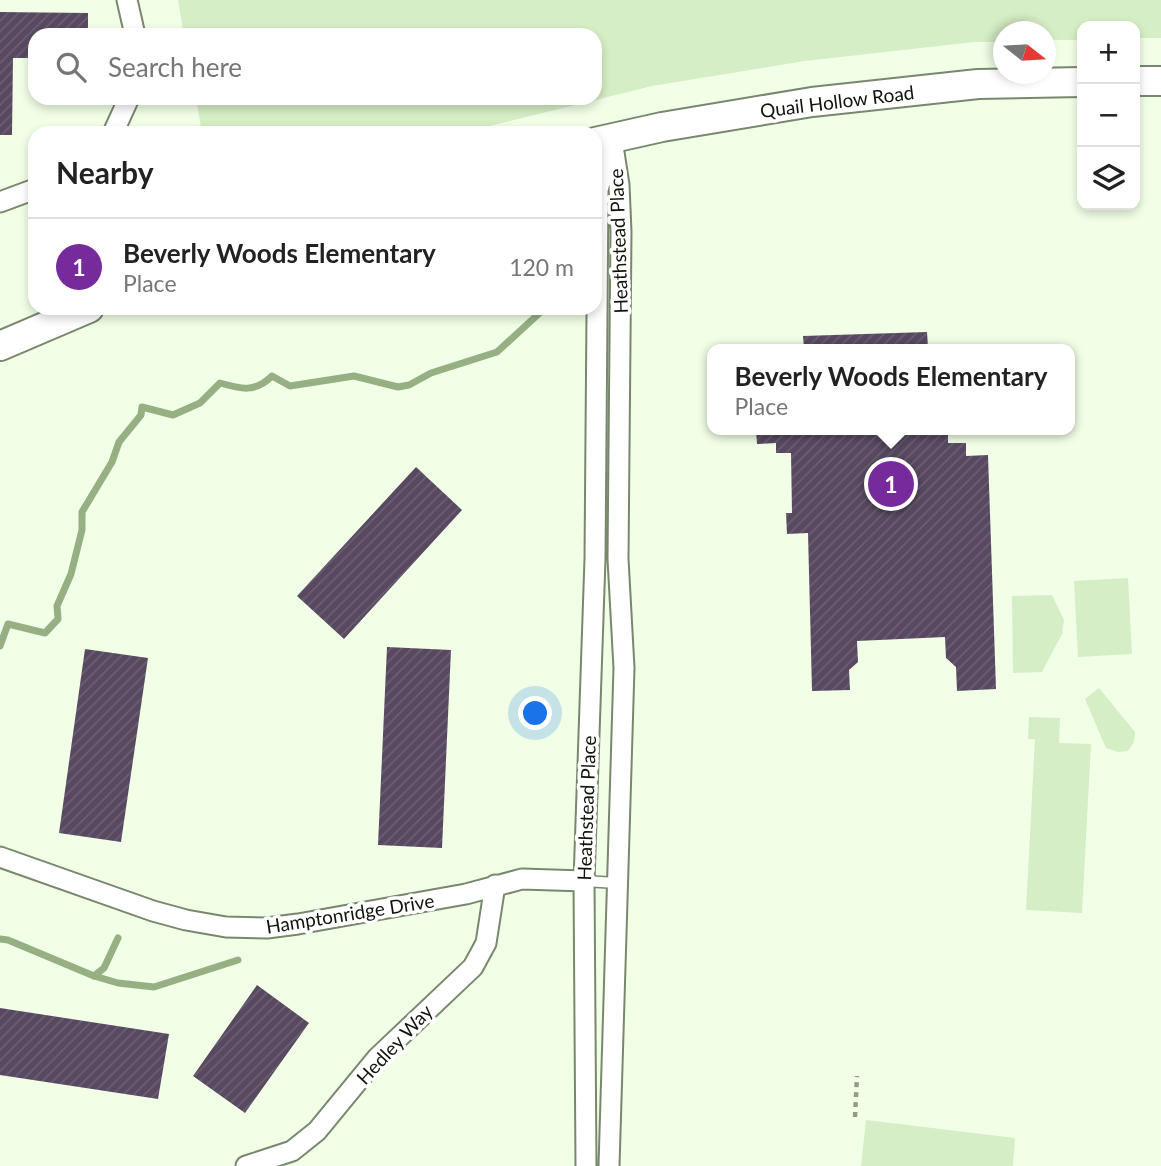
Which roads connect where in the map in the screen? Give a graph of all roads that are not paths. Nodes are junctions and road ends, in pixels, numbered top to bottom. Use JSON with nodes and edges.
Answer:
{"nodes":[{"id":1,"x":127,"y":0,"type":"edge"},
{"id":2,"x":133,"y":28,"type":"edge"},
{"id":3,"x":1161,"y":81,"type":"edge"},
{"id":4,"x":1077,"y":82,"type":"edge"},
{"id":5,"x":1140,"y":82,"type":"edge"},
{"id":6,"x":126,"y":105,"type":"edge"},
{"id":7,"x":116,"y":126,"type":"edge"},
{"id":8,"x":603,"y":140,"type":"edge"},
{"id":9,"x":28,"y":192,"type":"edge"},
{"id":10,"x":0,"y":202,"type":"edge"},
{"id":11,"x":73,"y":315,"type":"edge"},
{"id":12,"x":597,"y":315,"type":"edge"},
{"id":13,"x":0,"y":346,"type":"edge"},
{"id":14,"x":0,"y":857,"type":"edge"},
{"id":15,"x":584,"y":881,"type":"junction"},
{"id":16,"x":617,"y":883,"type":"junction"},
{"id":17,"x":495,"y":885,"type":"junction"},
{"id":18,"x":246,"y":1166,"type":"edge"},
{"id":19,"x":586,"y":1166,"type":"edge"},
{"id":20,"x":609,"y":1166,"type":"edge"}],
"edges":[{"from":1,"to":2,"type":"street"},
{"from":3,"to":5,"type":"main road"},
{"from":4,"to":8,"type":"main road","name":"Quail Hollow Road"},
{"from":6,"to":7,"type":"street"},
{"from":8,"to":16,"type":"street","name":"Heathstead Place"},
{"from":9,"to":10,"type":"street"},
{"from":11,"to":13,"type":"main road"},
{"from":12,"to":15,"type":"street","name":"Heathstead Place"},
{"from":14,"to":17,"type":"street","name":"Hamptonridge Drive"},
{"from":15,"to":16,"type":"lane"},
{"from":15,"to":17,"type":"street","name":"Hamptonridge Drive"},
{"from":15,"to":19,"type":"street","name":"Heathstead Place"},
{"from":16,"to":20,"type":"street","name":"Heathstead Place"},
{"from":17,"to":18,"type":"street","name":"Hedley Way"}]}
